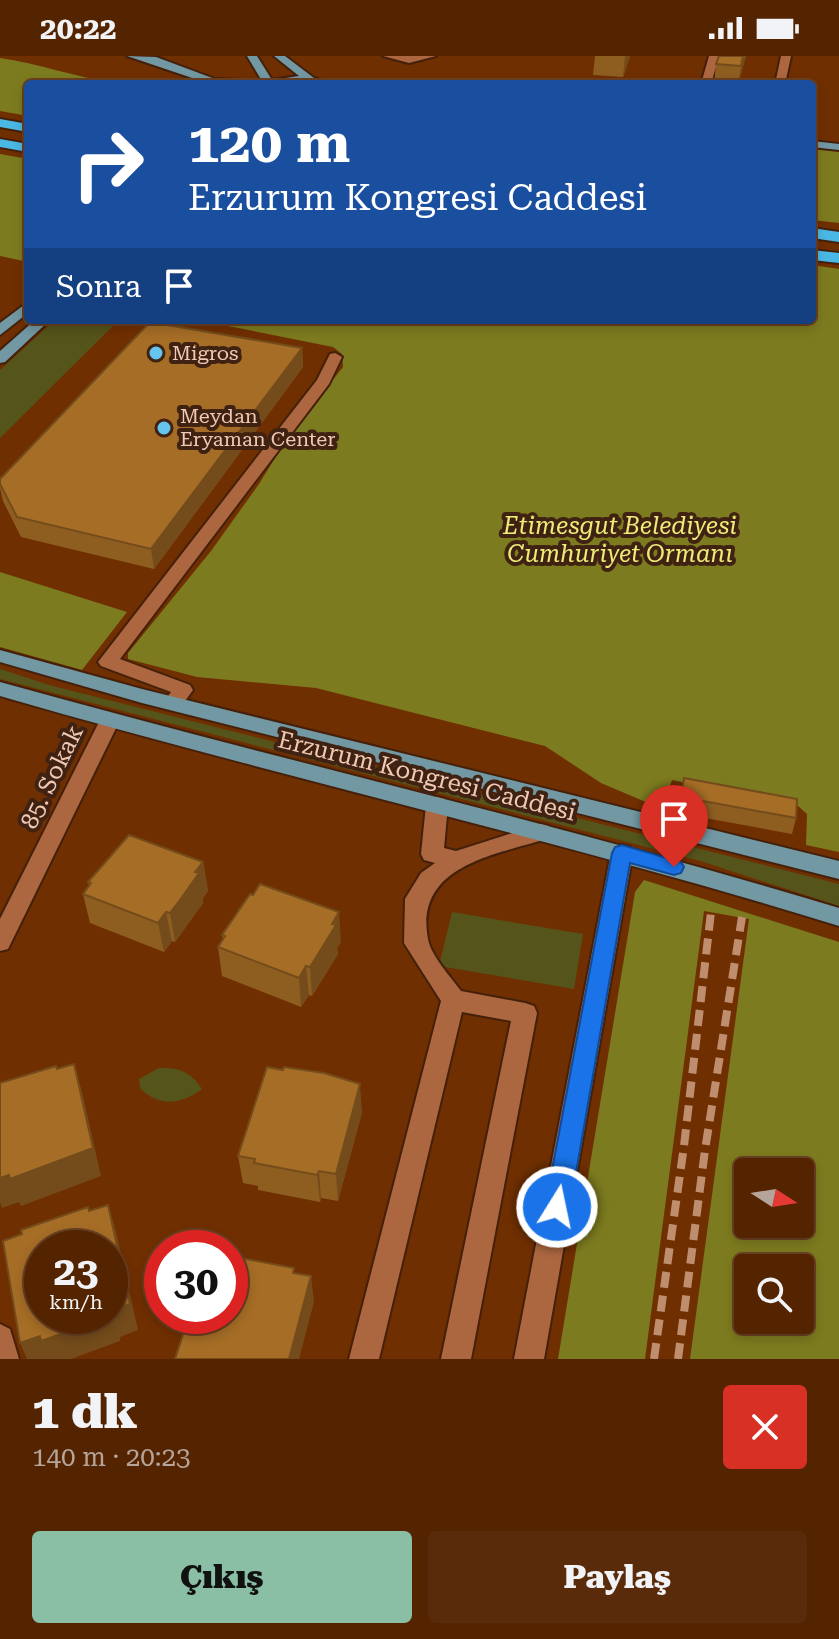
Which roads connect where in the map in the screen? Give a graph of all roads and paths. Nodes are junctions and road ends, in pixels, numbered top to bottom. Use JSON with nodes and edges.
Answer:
{"nodes":[{"id":1,"x":132,"y":56,"type":"edge"},
{"id":2,"x":252,"y":56,"type":"edge"},
{"id":3,"x":279,"y":56,"type":"edge"},
{"id":4,"x":388,"y":56,"type":"edge"},
{"id":5,"x":431,"y":56,"type":"edge"},
{"id":6,"x":714,"y":56,"type":"edge"},
{"id":7,"x":786,"y":56,"type":"edge"},
{"id":8,"x":153,"y":58,"type":"edge"},
{"id":9,"x":209,"y":80,"type":"edge"},
{"id":10,"x":267,"y":80,"type":"edge"},
{"id":11,"x":312,"y":80,"type":"edge"},
{"id":12,"x":707,"y":80,"type":"edge"},
{"id":13,"x":781,"y":80,"type":"edge"},
{"id":14,"x":0,"y":123,"type":"edge"},
{"id":15,"x":24,"y":127,"type":"edge"},
{"id":16,"x":816,"y":135,"type":"edge"},
{"id":17,"x":839,"y":138,"type":"edge"},
{"id":18,"x":0,"y":143,"type":"edge"},
{"id":19,"x":816,"y":144,"type":"edge"},
{"id":20,"x":24,"y":147,"type":"edge"},
{"id":21,"x":839,"y":147,"type":"edge"},
{"id":22,"x":816,"y":234,"type":"edge"},
{"id":23,"x":839,"y":237,"type":"edge"},
{"id":24,"x":816,"y":255,"type":"edge"},
{"id":25,"x":839,"y":258,"type":"edge"},
{"id":26,"x":24,"y":310,"type":"edge"},
{"id":27,"x":39,"y":324,"type":"edge"},
{"id":28,"x":0,"y":331,"type":"edge"},
{"id":29,"x":335,"y":357,"type":"dead end"},
{"id":30,"x":0,"y":359,"type":"edge"},
{"id":31,"x":0,"y":656,"type":"edge"},
{"id":32,"x":0,"y":689,"type":"edge"},
{"id":33,"x":173,"y":703,"type":"junction"},
{"id":34,"x":109,"y":722,"type":"junction"},
{"id":35,"x":437,"y":805,"type":"junction"},
{"id":36,"x":541,"y":832,"type":"junction"},
{"id":37,"x":622,"y":853,"type":"junction"},
{"id":38,"x":456,"y":860,"type":"junction"},
{"id":39,"x":839,"y":870,"type":"edge"},
{"id":40,"x":839,"y":917,"type":"edge"},
{"id":41,"x":0,"y":942,"type":"edge"},
{"id":42,"x":453,"y":1000,"type":"junction"},
{"id":43,"x":0,"y":1339,"type":"edge"},
{"id":44,"x":4,"y":1359,"type":"edge"},
{"id":45,"x":364,"y":1359,"type":"edge"},
{"id":46,"x":456,"y":1359,"type":"edge"},
{"id":47,"x":529,"y":1359,"type":"edge"}],
"edges":[{"from":1,"to":8,"type":"main road"},
{"from":2,"to":10,"type":"main road"},
{"from":3,"to":11,"type":"main road"},
{"from":4,"to":5,"type":"street"},
{"from":6,"to":12,"type":"street"},
{"from":7,"to":13,"type":"street"},
{"from":8,"to":9,"type":"main road"},
{"from":14,"to":15,"type":"highway"},
{"from":16,"to":17,"type":"main road"},
{"from":18,"to":20,"type":"highway"},
{"from":19,"to":21,"type":"main road"},
{"from":22,"to":23,"type":"highway"},
{"from":24,"to":25,"type":"highway"},
{"from":26,"to":28,"type":"main road"},
{"from":27,"to":30,"type":"main road"},
{"from":29,"to":33,"type":"street"},
{"from":31,"to":33,"type":"main road","name":"Erzurum Kongresi Caddesi"},
{"from":32,"to":34,"type":"main road","name":"Erzurum Kongresi Caddesi"},
{"from":33,"to":39,"type":"main road","name":"Erzurum Kongresi Caddesi"},
{"from":34,"to":35,"type":"main road","name":"Erzurum Kongresi Caddesi"},
{"from":34,"to":41,"type":"street","name":"85. Sokak"},
{"from":35,"to":36,"type":"main road","name":"Erzurum Kongresi Caddesi"},
{"from":35,"to":38,"type":"street"},
{"from":36,"to":37,"type":"main road","name":"Erzurum Kongresi Caddesi"},
{"from":36,"to":38,"type":"street"},
{"from":37,"to":40,"type":"main road","name":"Erzurum Kongresi Caddesi"},
{"from":37,"to":47,"type":"street"},
{"from":38,"to":42,"type":"street"},
{"from":42,"to":45,"type":"street"},
{"from":42,"to":46,"type":"street"},
{"from":43,"to":44,"type":"street"}]}
